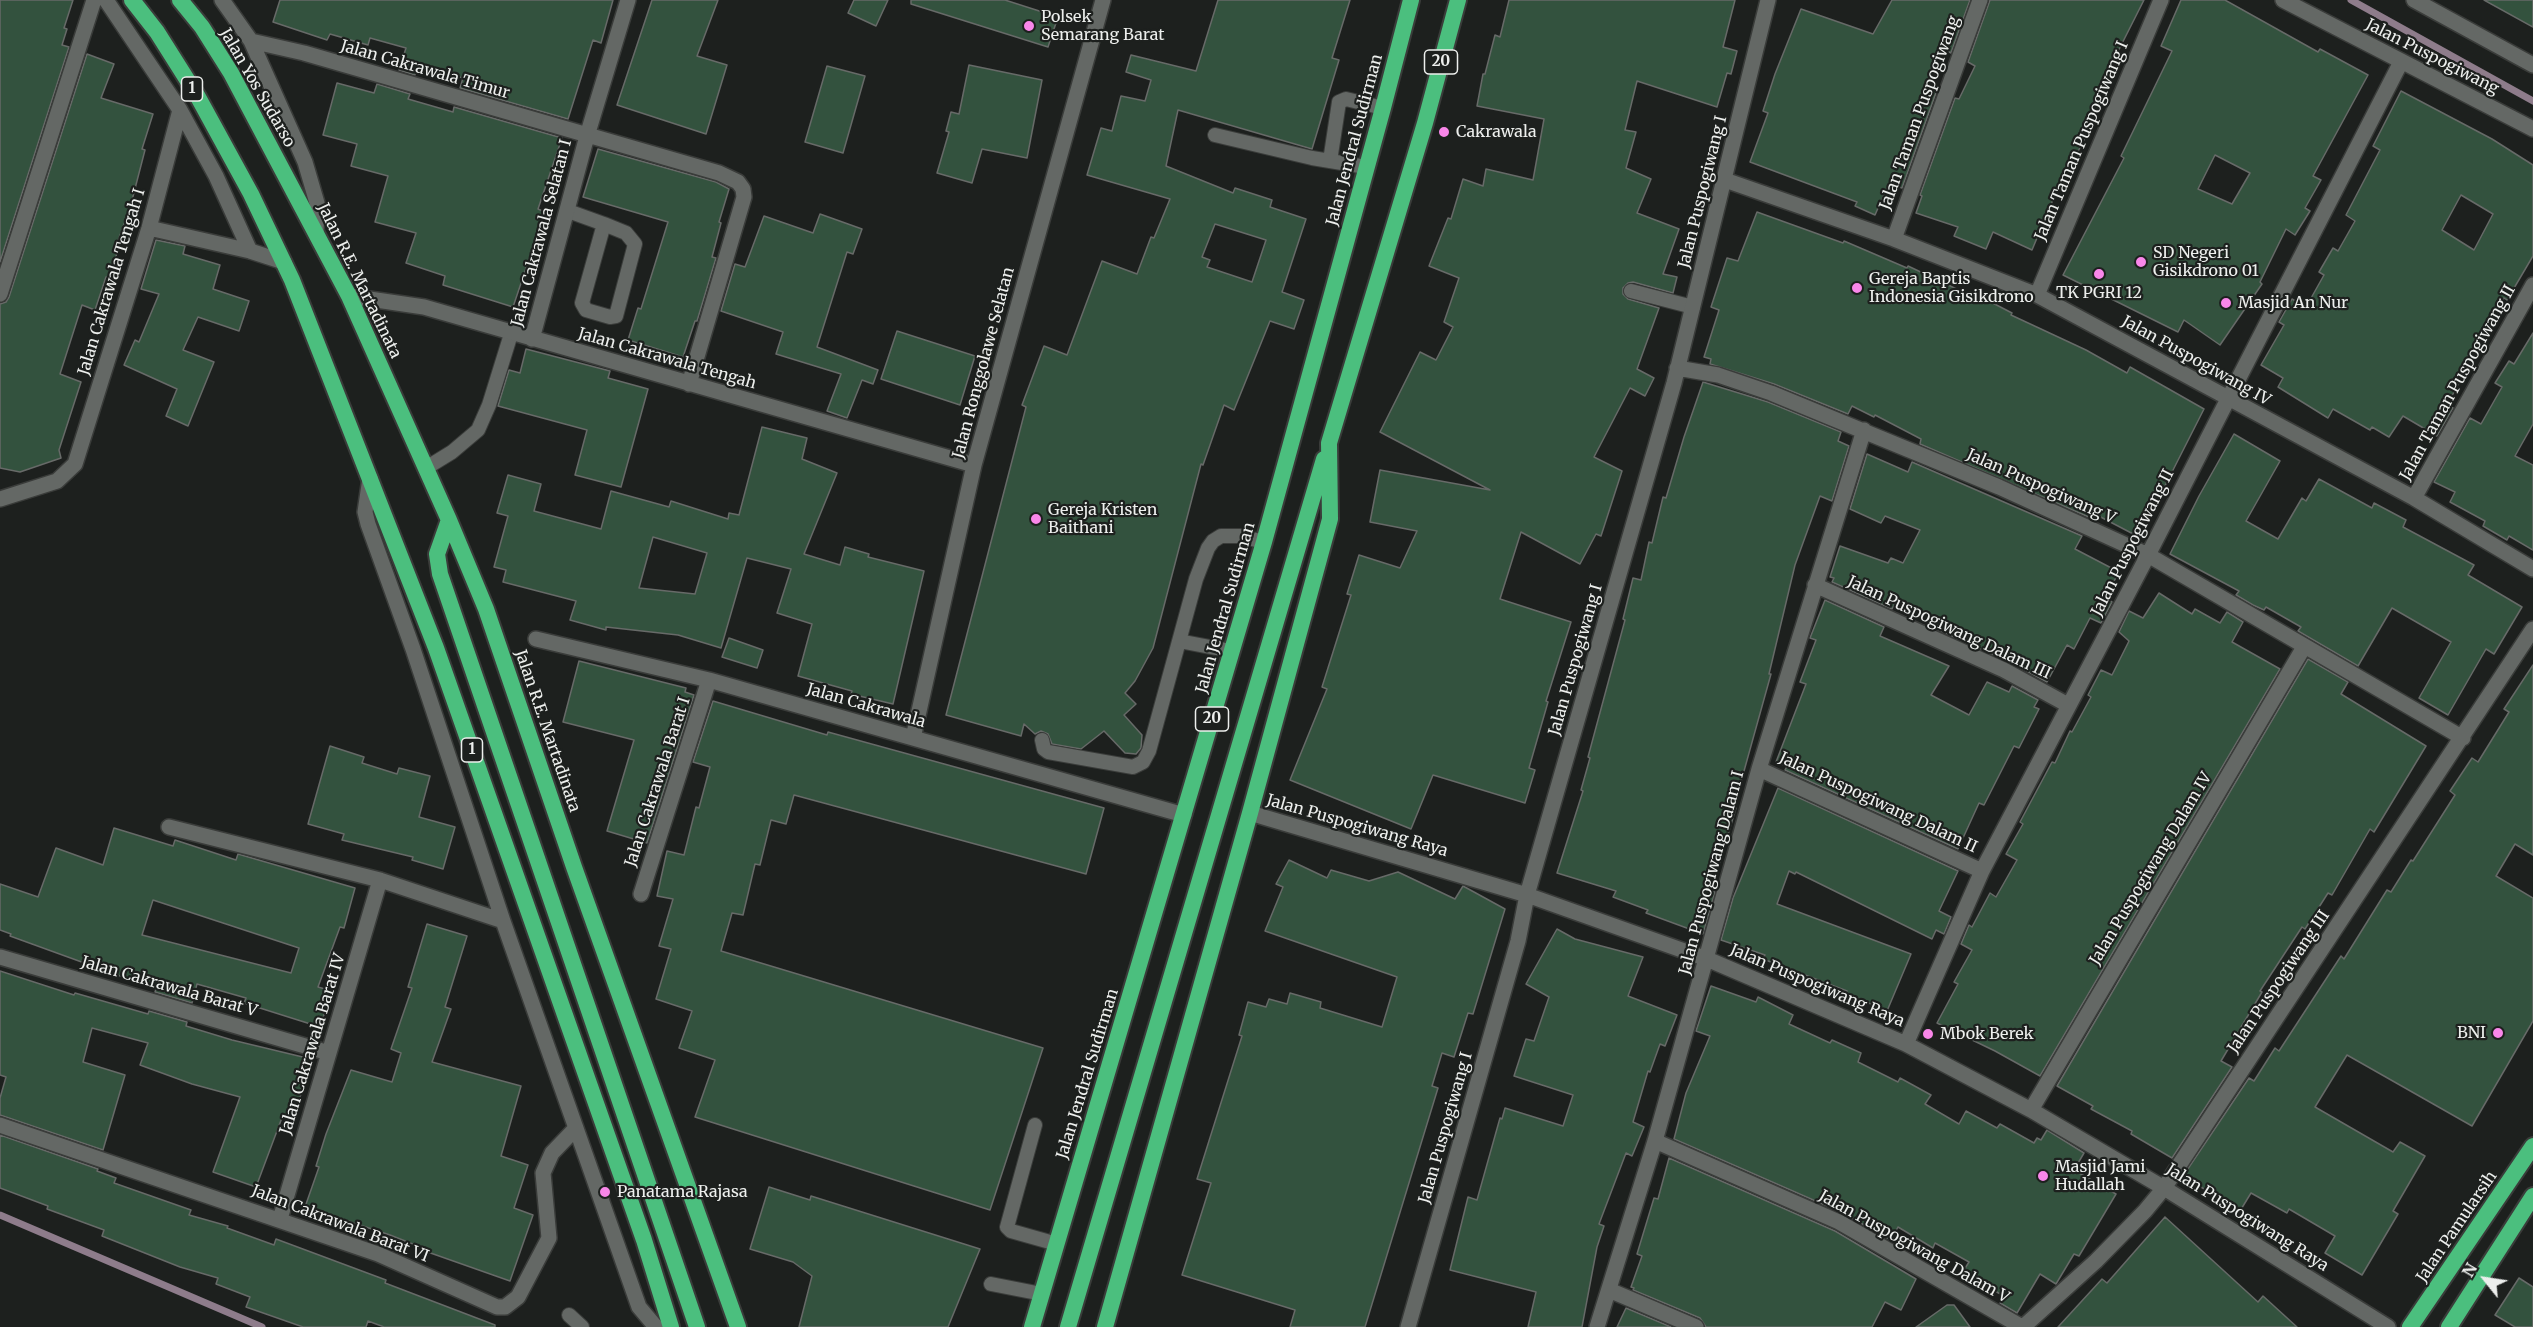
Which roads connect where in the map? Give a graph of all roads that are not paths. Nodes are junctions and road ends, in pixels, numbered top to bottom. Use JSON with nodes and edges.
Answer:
{"nodes":[{"id":1,"x":94,"y":0,"type":"edge"},
{"id":2,"x":106,"y":0,"type":"edge"},
{"id":3,"x":132,"y":0,"type":"edge"},
{"id":4,"x":180,"y":0,"type":"edge"},
{"id":5,"x":222,"y":0,"type":"edge"},
{"id":6,"x":628,"y":0,"type":"edge"},
{"id":7,"x":1103,"y":0,"type":"edge"},
{"id":8,"x":1411,"y":0,"type":"edge"},
{"id":9,"x":1458,"y":0,"type":"edge"},
{"id":10,"x":1768,"y":0,"type":"edge"},
{"id":11,"x":1980,"y":0,"type":"edge"},
{"id":12,"x":2161,"y":0,"type":"edge"},
{"id":13,"x":2283,"y":0,"type":"edge"},
{"id":14,"x":2414,"y":0,"type":"edge"},
{"id":15,"x":251,"y":41,"type":"junction"},
{"id":16,"x":2401,"y":62,"type":"junction"},
{"id":17,"x":2533,"y":64,"type":"edge"},
{"id":18,"x":1383,"y":108,"type":"junction"},
{"id":19,"x":180,"y":110,"type":"junction"},
{"id":20,"x":2533,"y":129,"type":"edge"},
{"id":21,"x":1215,"y":135,"type":"dead end"},
{"id":22,"x":587,"y":136,"type":"junction"},
{"id":23,"x":1330,"y":161,"type":"junction"},
{"id":24,"x":280,"y":165,"type":"joint"},
{"id":25,"x":1366,"y":168,"type":"junction"},
{"id":26,"x":1725,"y":180,"type":"junction"},
{"id":27,"x":568,"y":211,"type":"junction"},
{"id":28,"x":604,"y":224,"type":"junction"},
{"id":29,"x":149,"y":228,"type":"junction"},
{"id":30,"x":316,"y":233,"type":"junction"},
{"id":31,"x":1893,"y":239,"type":"junction"},
{"id":32,"x":250,"y":251,"type":"junction"},
{"id":33,"x":284,"y":262,"type":"junction"},
{"id":34,"x":2533,"y":285,"type":"edge"},
{"id":35,"x":1631,"y":291,"type":"dead end"},
{"id":36,"x":0,"y":294,"type":"edge"},
{"id":37,"x":2037,"y":295,"type":"junction"},
{"id":38,"x":349,"y":296,"type":"junction"},
{"id":39,"x":1693,"y":307,"type":"junction"},
{"id":40,"x":511,"y":334,"type":"junction"},
{"id":41,"x":532,"y":339,"type":"junction"},
{"id":42,"x":1677,"y":368,"type":"junction"},
{"id":43,"x":689,"y":384,"type":"junction"},
{"id":44,"x":2227,"y":399,"type":"junction"},
{"id":45,"x":1864,"y":430,"type":"junction"},
{"id":46,"x":1329,"y":443,"type":"junction"},
{"id":47,"x":974,"y":465,"type":"junction"},
{"id":48,"x":426,"y":468,"type":"junction"},
{"id":49,"x":370,"y":478,"type":"junction"},
{"id":50,"x":2414,"y":498,"type":"junction"},
{"id":51,"x":0,"y":499,"type":"edge"},
{"id":52,"x":449,"y":520,"type":"junction"},
{"id":53,"x":1264,"y":542,"type":"junction"},
{"id":54,"x":2148,"y":555,"type":"junction"},
{"id":55,"x":2533,"y":569,"type":"edge"},
{"id":56,"x":1815,"y":585,"type":"junction"},
{"id":57,"x":2533,"y":629,"type":"edge"},
{"id":58,"x":536,"y":639,"type":"dead end"},
{"id":59,"x":1179,"y":641,"type":"junction"},
{"id":60,"x":2304,"y":647,"type":"junction"},
{"id":61,"x":1231,"y":651,"type":"junction"},
{"id":62,"x":709,"y":680,"type":"junction"},
{"id":63,"x":2068,"y":705,"type":"junction"},
{"id":64,"x":913,"y":738,"type":"junction"},
{"id":65,"x":2463,"y":738,"type":"junction"},
{"id":66,"x":1042,"y":740,"type":"dead end"},
{"id":67,"x":1759,"y":769,"type":"junction"},
{"id":68,"x":1250,"y":813,"type":"junction"},
{"id":69,"x":1184,"y":815,"type":"junction"},
{"id":70,"x":169,"y":827,"type":"dead end"},
{"id":71,"x":1982,"y":871,"type":"junction"},
{"id":72,"x":380,"y":880,"type":"junction"},
{"id":73,"x":641,"y":894,"type":"dead end"},
{"id":74,"x":1527,"y":895,"type":"junction"},
{"id":75,"x":503,"y":921,"type":"junction"},
{"id":76,"x":0,"y":957,"type":"edge"},
{"id":77,"x":1707,"y":959,"type":"junction"},
{"id":78,"x":1906,"y":1044,"type":"junction"},
{"id":79,"x":329,"y":1053,"type":"junction"},
{"id":80,"x":2031,"y":1110,"type":"junction"},
{"id":81,"x":0,"y":1125,"type":"edge"},
{"id":82,"x":1035,"y":1125,"type":"dead end"},
{"id":83,"x":576,"y":1128,"type":"junction"},
{"id":84,"x":1656,"y":1141,"type":"junction"},
{"id":85,"x":2531,"y":1153,"type":"edge"},
{"id":86,"x":2164,"y":1188,"type":"junction"},
{"id":87,"x":2533,"y":1196,"type":"edge"},
{"id":88,"x":280,"y":1219,"type":"junction"},
{"id":89,"x":1057,"y":1244,"type":"junction"},
{"id":90,"x":991,"y":1284,"type":"dead end"},
{"id":91,"x":1609,"y":1290,"type":"junction"},
{"id":92,"x":1042,"y":1294,"type":"junction"},
{"id":93,"x":569,"y":1315,"type":"dead end"},
{"id":94,"x":582,"y":1327,"type":"edge"},
{"id":95,"x":656,"y":1327,"type":"edge"},
{"id":96,"x":671,"y":1327,"type":"edge"},
{"id":97,"x":697,"y":1327,"type":"edge"},
{"id":98,"x":738,"y":1327,"type":"edge"},
{"id":99,"x":1032,"y":1327,"type":"edge"},
{"id":100,"x":1068,"y":1327,"type":"edge"},
{"id":101,"x":1105,"y":1327,"type":"edge"},
{"id":102,"x":1408,"y":1327,"type":"edge"},
{"id":103,"x":1597,"y":1327,"type":"edge"},
{"id":104,"x":1696,"y":1327,"type":"edge"},
{"id":105,"x":2022,"y":1327,"type":"edge"},
{"id":106,"x":2388,"y":1327,"type":"edge"},
{"id":107,"x":2410,"y":1327,"type":"edge"},
{"id":108,"x":2449,"y":1327,"type":"edge"}],
"edges":[{"from":1,"to":36,"type":"street"},
{"from":2,"to":19,"type":"street"},
{"from":3,"to":33,"type":"highway","number":"1"},
{"from":4,"to":24,"type":"highway","name":"Jalan Yos Sudarso"},
{"from":5,"to":15,"type":"street"},
{"from":6,"to":22,"type":"street","name":"Jalan Cakrawala Selatan I"},
{"from":7,"to":47,"type":"street","name":"Jalan Ronggolawe Selatan"},
{"from":8,"to":18,"type":"highway","name":"Jalan Jendral Sudirman","number":"20"},
{"from":9,"to":46,"type":"highway","number":"20"},
{"from":10,"to":26,"type":"street","name":"Jalan Puspogiwang I"},
{"from":11,"to":31,"type":"street","name":"Jalan Taman Puspogiwang"},
{"from":12,"to":37,"type":"street","name":"Jalan Taman Puspogiwang I"},
{"from":13,"to":16,"type":"street","name":"Jalan Puspogiwang"},
{"from":14,"to":17,"type":"street"},
{"from":15,"to":22,"type":"street","name":"Jalan Cakrawala Timur"},
{"from":15,"to":30,"type":"street"},
{"from":16,"to":20,"type":"street","name":"Jalan Puspogiwang"},
{"from":16,"to":44,"type":"street","name":"Jalan Puspogiwang II"},
{"from":18,"to":23,"type":"lane"},
{"from":18,"to":25,"type":"highway","name":"Jalan Jendral Sudirman","number":"20"},
{"from":19,"to":29,"type":"street","name":"Jalan Cakrawala Tengah I"},
{"from":19,"to":32,"type":"street"},
{"from":21,"to":23,"type":"lane"},
{"from":22,"to":27,"type":"street","name":"Jalan Cakrawala Selatan I"},
{"from":22,"to":43,"type":"street","name":"Jalan Cakrawala Timur"},
{"from":23,"to":25,"type":"lane"},
{"from":24,"to":30,"type":"highway","name":"Jalan R.E. Martadinata"},
{"from":25,"to":53,"type":"highway","name":"Jalan Jendral Sudirman","number":"20"},
{"from":26,"to":31,"type":"street","name":"Jalan Puspogiwang IV"},
{"from":26,"to":39,"type":"street","name":"Jalan Puspogiwang I"},
{"from":27,"to":28,"type":"lane"},
{"from":27,"to":41,"type":"street","name":"Jalan Cakrawala Selatan I"},
{"from":28,"to":28,"type":"lane"},
{"from":29,"to":32,"type":"street"},
{"from":29,"to":51,"type":"street","name":"Jalan Cakrawala Tengah I"},
{"from":30,"to":38,"type":"highway","name":"Jalan R.E. Martadinata"},
{"from":31,"to":37,"type":"street","name":"Jalan Puspogiwang IV"},
{"from":32,"to":33,"type":"street"},
{"from":33,"to":49,"type":"highway","number":"1"},
{"from":34,"to":50,"type":"street","name":"Jalan Taman Puspogiwang II"},
{"from":35,"to":39,"type":"lane"},
{"from":37,"to":44,"type":"street","name":"Jalan Puspogiwang IV"},
{"from":38,"to":40,"type":"street","name":"Jalan Cakrawala Tengah"},
{"from":38,"to":48,"type":"highway","name":"Jalan R.E. Martadinata"},
{"from":39,"to":42,"type":"street","name":"Jalan Puspogiwang I"},
{"from":40,"to":41,"type":"street","name":"Jalan Cakrawala Tengah"},
{"from":40,"to":48,"type":"lane"},
{"from":41,"to":43,"type":"street","name":"Jalan Cakrawala Tengah"},
{"from":42,"to":45,"type":"street","name":"Jalan Puspogiwang V"},
{"from":42,"to":74,"type":"street","name":"Jalan Puspogiwang I"},
{"from":43,"to":47,"type":"street","name":"Jalan Cakrawala Tengah"},
{"from":44,"to":50,"type":"street","name":"Jalan Puspogiwang IV"},
{"from":44,"to":54,"type":"street","name":"Jalan Puspogiwang II"},
{"from":45,"to":54,"type":"street","name":"Jalan Puspogiwang V"},
{"from":45,"to":56,"type":"street","name":"Jalan Puspogiwang Dalam I"},
{"from":46,"to":68,"type":"highway","number":"20"},
{"from":46,"to":100,"type":"highway","number":"20"},
{"from":47,"to":64,"type":"street","name":"Jalan Ronggolawe Selatan"},
{"from":48,"to":52,"type":"highway","name":"Jalan R.E. Martadinata"},
{"from":49,"to":75,"type":"street"},
{"from":49,"to":96,"type":"highway","number":"1"},
{"from":50,"to":55,"type":"street","name":"Jalan Puspogiwang IV"},
{"from":52,"to":97,"type":"highway","number":"1"},
{"from":52,"to":98,"type":"highway","name":"Jalan R.E. Martadinata"},
{"from":53,"to":59,"type":"lane"},
{"from":53,"to":61,"type":"highway","name":"Jalan Jendral Sudirman","number":"20"},
{"from":54,"to":60,"type":"street","name":"Jalan Puspogiwang V"},
{"from":54,"to":63,"type":"street","name":"Jalan Puspogiwang II"},
{"from":56,"to":63,"type":"street","name":"Jalan Puspogiwang Dalam III"},
{"from":56,"to":67,"type":"street","name":"Jalan Puspogiwang Dalam I"},
{"from":57,"to":65,"type":"street","name":"Jalan Puspogiwang III"},
{"from":58,"to":62,"type":"street","name":"Jalan Cakrawala"},
{"from":59,"to":61,"type":"lane"},
{"from":59,"to":66,"type":"lane"},
{"from":60,"to":65,"type":"street","name":"Jalan Puspogiwang V"},
{"from":60,"to":80,"type":"street","name":"Jalan Puspogiwang Dalam IV"},
{"from":61,"to":69,"type":"highway","name":"Jalan Jendral Sudirman","number":"20"},
{"from":62,"to":64,"type":"street","name":"Jalan Cakrawala"},
{"from":62,"to":73,"type":"street","name":"Jalan Cakrawala Barat I"},
{"from":63,"to":71,"type":"street","name":"Jalan Puspogiwang II"},
{"from":64,"to":69,"type":"street","name":"Jalan Cakrawala"},
{"from":65,"to":86,"type":"street","name":"Jalan Puspogiwang III"},
{"from":67,"to":71,"type":"street","name":"Jalan Puspogiwang Dalam II"},
{"from":67,"to":77,"type":"street","name":"Jalan Puspogiwang Dalam I"},
{"from":68,"to":74,"type":"street","name":"Jalan Puspogiwang Raya"},
{"from":68,"to":101,"type":"highway","number":"20"},
{"from":69,"to":89,"type":"highway","name":"Jalan Jendral Sudirman","number":"20"},
{"from":70,"to":72,"type":"street"},
{"from":71,"to":78,"type":"street","name":"Jalan Puspogiwang II"},
{"from":72,"to":75,"type":"street"},
{"from":72,"to":79,"type":"street","name":"Jalan Cakrawala Barat IV"},
{"from":74,"to":77,"type":"street","name":"Jalan Puspogiwang Raya"},
{"from":74,"to":102,"type":"street","name":"Jalan Puspogiwang I"},
{"from":75,"to":83,"type":"street"},
{"from":76,"to":79,"type":"street","name":"Jalan Cakrawala Barat V"},
{"from":77,"to":78,"type":"street","name":"Jalan Puspogiwang Raya"},
{"from":77,"to":84,"type":"street","name":"Jalan Puspogiwang Dalam I"},
{"from":78,"to":80,"type":"street","name":"Jalan Puspogiwang Raya"},
{"from":79,"to":88,"type":"street","name":"Jalan Cakrawala Barat IV"},
{"from":80,"to":86,"type":"street","name":"Jalan Puspogiwang Raya"},
{"from":81,"to":88,"type":"street","name":"Jalan Cakrawala Barat VI"},
{"from":82,"to":89,"type":"lane"},
{"from":83,"to":88,"type":"street","name":"Jalan Cakrawala Barat VI"},
{"from":83,"to":95,"type":"street"},
{"from":84,"to":91,"type":"street","name":"Jalan Puspogiwang Dalam I"},
{"from":84,"to":105,"type":"street","name":"Jalan Puspogiwang Dalam V"},
{"from":85,"to":107,"type":"highway","name":"Jalan Pamularsih"},
{"from":86,"to":105,"type":"street","name":"Jalan Puspogiwang III"},
{"from":86,"to":106,"type":"street","name":"Jalan Puspogiwang Raya"},
{"from":87,"to":108,"type":"highway"},
{"from":89,"to":92,"type":"highway","name":"Jalan Jendral Sudirman","number":"20"},
{"from":90,"to":92,"type":"lane"},
{"from":91,"to":103,"type":"street","name":"Jalan Puspogiwang Dalam I"},
{"from":91,"to":104,"type":"street"},
{"from":92,"to":99,"type":"highway","name":"Jalan Jendral Sudirman","number":"20"},
{"from":93,"to":94,"type":"lane"}]}
